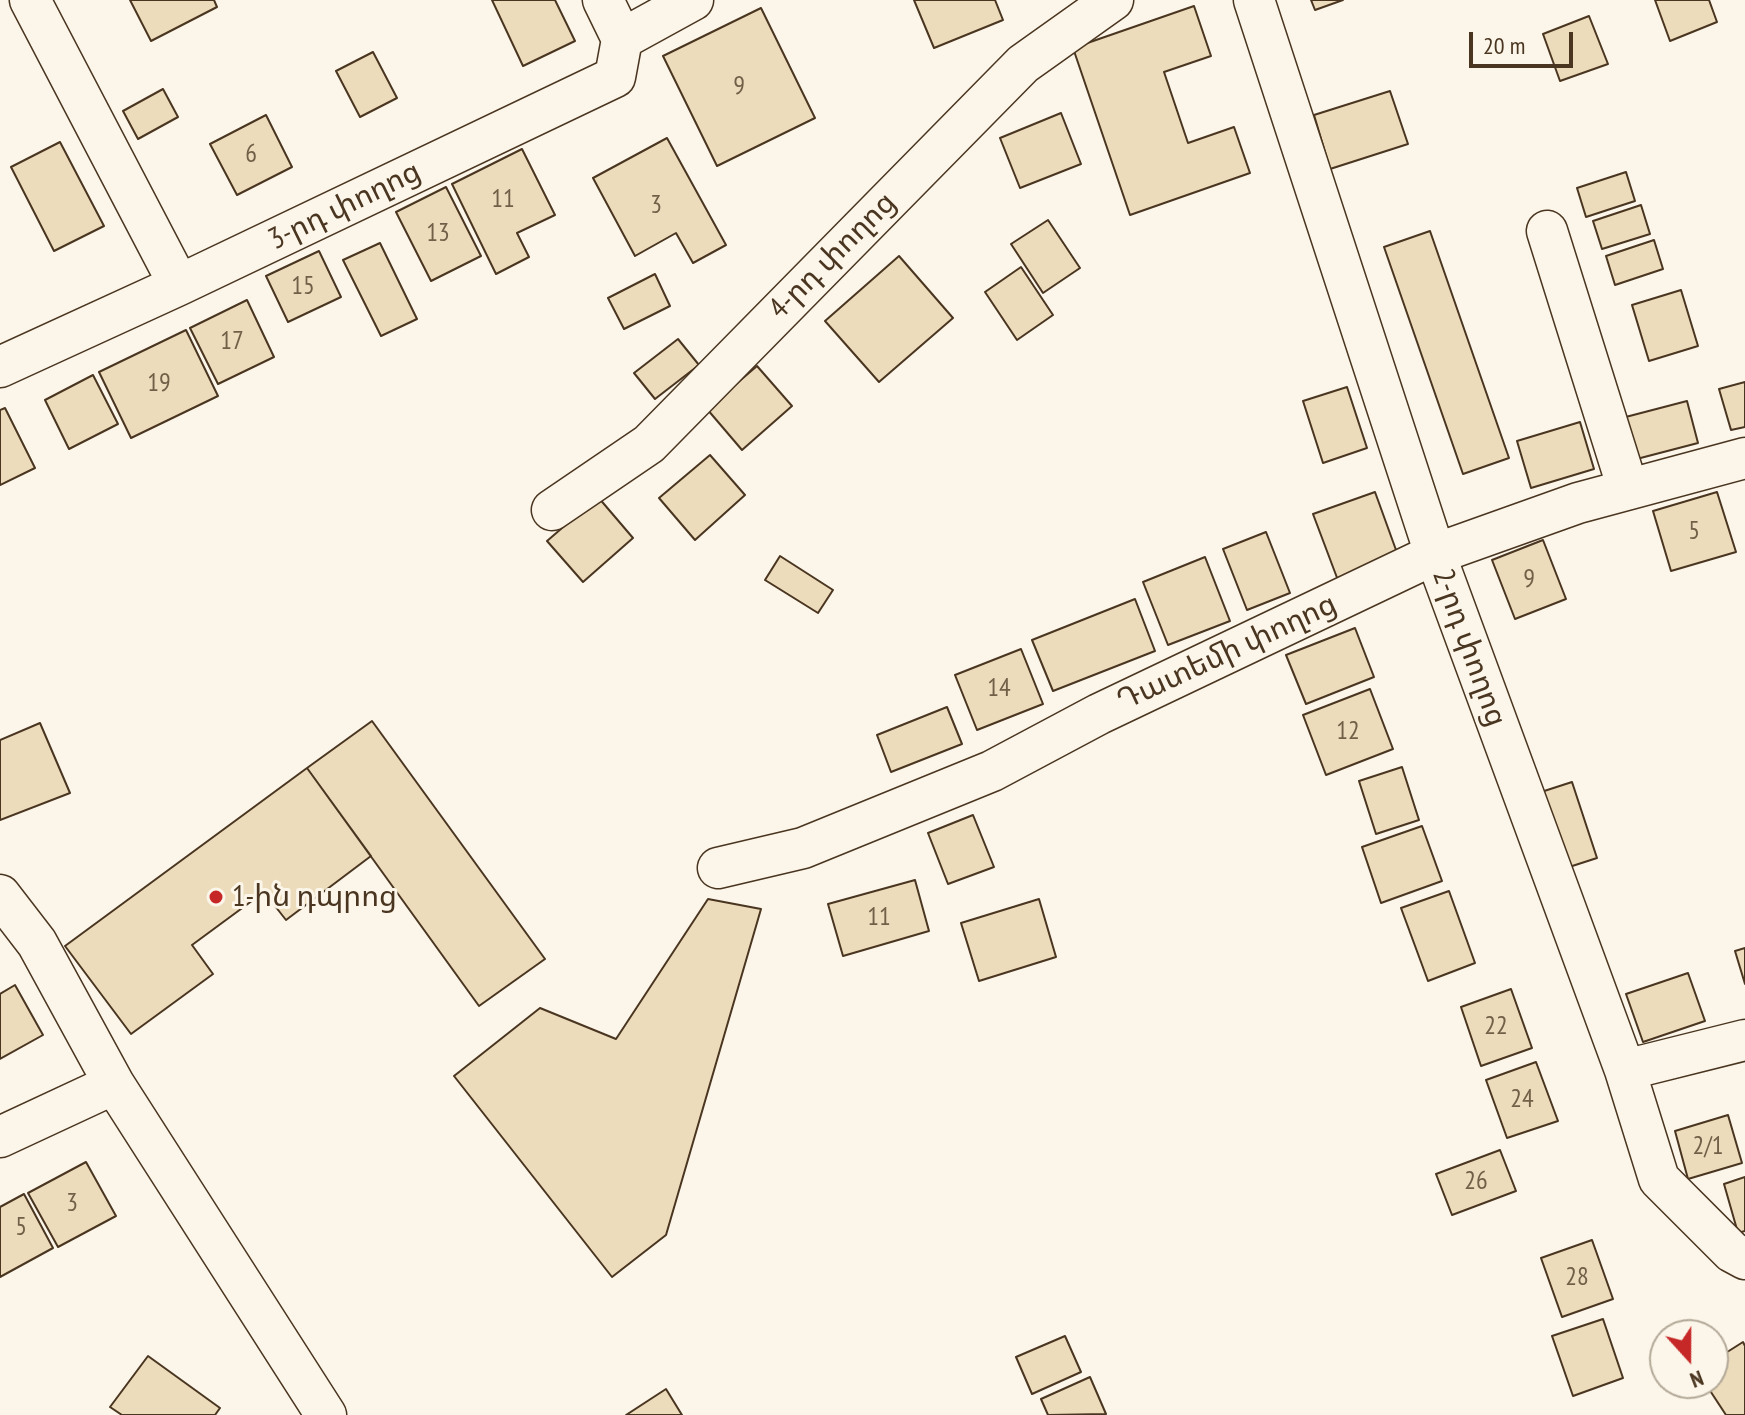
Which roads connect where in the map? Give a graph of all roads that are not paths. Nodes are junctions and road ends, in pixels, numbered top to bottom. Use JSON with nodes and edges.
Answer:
{"nodes":[{"id":1,"x":30,"y":0,"type":"edge"},
{"id":2,"x":603,"y":0,"type":"edge"},
{"id":3,"x":693,"y":0,"type":"edge"},
{"id":4,"x":1113,"y":0,"type":"edge"},
{"id":5,"x":1254,"y":0,"type":"edge"},
{"id":6,"x":622,"y":39,"type":"junction"},
{"id":7,"x":1547,"y":231,"type":"dead end"},
{"id":8,"x":179,"y":285,"type":"junction"},
{"id":9,"x":0,"y":367,"type":"edge"},
{"id":10,"x":1745,"y":458,"type":"edge"},
{"id":11,"x":1628,"y":489,"type":"junction"},
{"id":12,"x":552,"y":510,"type":"dead end"},
{"id":13,"x":1435,"y":554,"type":"junction"},
{"id":14,"x":718,"y":868,"type":"dead end"},
{"id":15,"x":0,"y":895,"type":"edge"},
{"id":16,"x":1745,"y":1040,"type":"edge"},
{"id":17,"x":1625,"y":1070,"type":"junction"},
{"id":18,"x":114,"y":1084,"type":"junction"},
{"id":19,"x":0,"y":1137,"type":"edge"},
{"id":20,"x":1745,"y":1259,"type":"edge"},
{"id":21,"x":326,"y":1415,"type":"edge"}],
"edges":[{"from":1,"to":8,"type":"street"},
{"from":2,"to":6,"type":"street"},
{"from":3,"to":6,"type":"street"},
{"from":4,"to":12,"type":"street","name":"4-րդ փողոց"},
{"from":5,"to":13,"type":"street","name":"2-րդ փողոց"},
{"from":6,"to":8,"type":"street","name":"3-րդ փողոց"},
{"from":7,"to":11,"type":"street"},
{"from":8,"to":9,"type":"street","name":"3-րդ փողոց"},
{"from":10,"to":11,"type":"street","name":"Դատեմի փողոց"},
{"from":11,"to":13,"type":"street","name":"Դատեմի փողոց"},
{"from":13,"to":14,"type":"street","name":"Դատեմի փողոց"},
{"from":13,"to":17,"type":"street","name":"2-րդ փողոց"},
{"from":15,"to":18,"type":"street"},
{"from":16,"to":17,"type":"street"},
{"from":17,"to":20,"type":"street","name":"2-րդ փողոց"},
{"from":18,"to":19,"type":"street"},
{"from":18,"to":21,"type":"street"}]}
